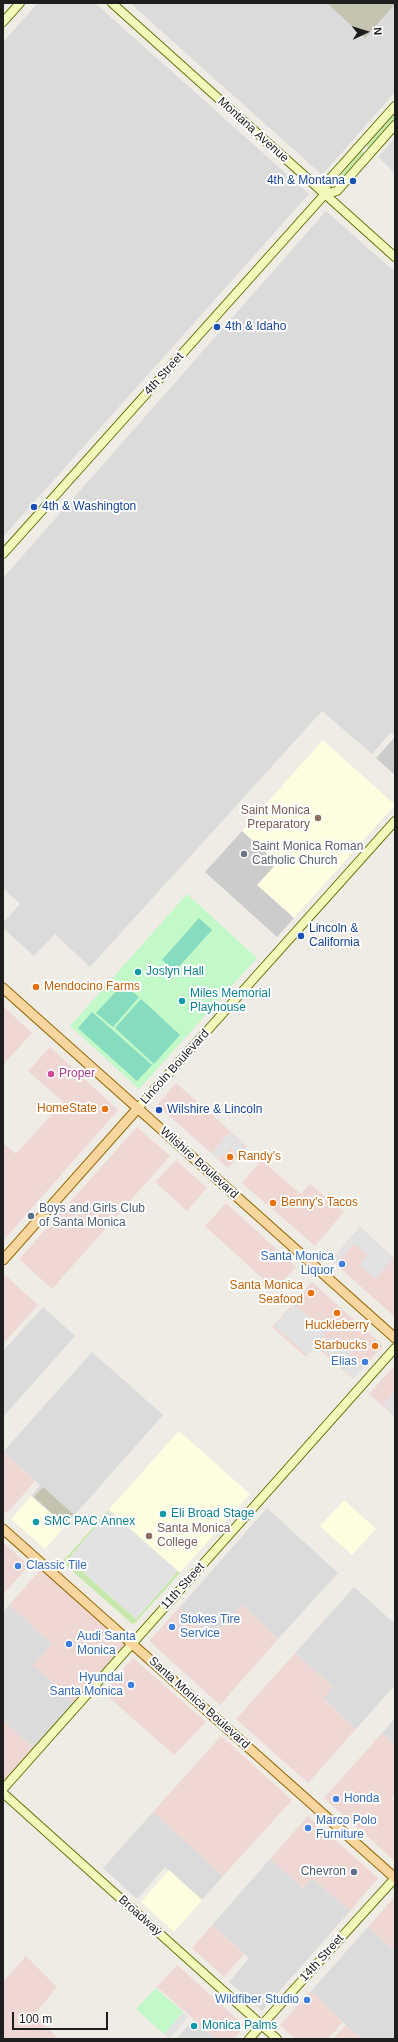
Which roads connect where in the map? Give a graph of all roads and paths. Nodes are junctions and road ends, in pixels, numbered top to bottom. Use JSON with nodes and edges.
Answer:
{"nodes":[{"id":1,"x":20,"y":3,"type":"edge"},
{"id":2,"x":112,"y":3,"type":"edge"},
{"id":3,"x":3,"y":22,"type":"edge"},
{"id":4,"x":395,"y":106,"type":"edge"},
{"id":5,"x":395,"y":125,"type":"edge"},
{"id":6,"x":325,"y":194,"type":"junction"},
{"id":7,"x":395,"y":257,"type":"edge"},
{"id":8,"x":3,"y":554,"type":"edge"},
{"id":9,"x":395,"y":821,"type":"edge"},
{"id":10,"x":3,"y":988,"type":"edge"},
{"id":11,"x":138,"y":1108,"type":"junction"},
{"id":12,"x":3,"y":1260,"type":"edge"},
{"id":13,"x":395,"y":1338,"type":"edge"},
{"id":14,"x":395,"y":1348,"type":"edge"},
{"id":15,"x":3,"y":1529,"type":"edge"},
{"id":16,"x":132,"y":1643,"type":"junction"},
{"id":17,"x":3,"y":1789,"type":"edge"},
{"id":18,"x":3,"y":1793,"type":"edge"},
{"id":19,"x":395,"y":1878,"type":"edge"},
{"id":20,"x":261,"y":2026,"type":"junction"},
{"id":21,"x":250,"y":2039,"type":"edge"},
{"id":22,"x":277,"y":2039,"type":"edge"}],
"edges":[{"from":1,"to":3,"type":"street"},
{"from":2,"to":6,"type":"street","name":"Montana Avenue"},
{"from":4,"to":6,"type":"street","name":"4th Street"},
{"from":5,"to":6,"type":"street","name":"4th Street"},
{"from":6,"to":7,"type":"street","name":"Montana Avenue"},
{"from":6,"to":8,"type":"street","name":"4th Street"},
{"from":9,"to":11,"type":"street","name":"Lincoln Boulevard"},
{"from":10,"to":11,"type":"main road","name":"Wilshire Boulevard"},
{"from":11,"to":12,"type":"main road","name":"Lincoln Boulevard"},
{"from":11,"to":13,"type":"main road","name":"Wilshire Boulevard"},
{"from":14,"to":16,"type":"street","name":"11th Street"},
{"from":15,"to":16,"type":"main road","name":"Santa Monica Boulevard"},
{"from":16,"to":17,"type":"street","name":"11th Street"},
{"from":16,"to":19,"type":"main road","name":"Santa Monica Boulevard"},
{"from":18,"to":20,"type":"street","name":"Broadway"},
{"from":19,"to":20,"type":"street","name":"14th Street"},
{"from":20,"to":21,"type":"street","name":"14th Street"},
{"from":20,"to":22,"type":"street","name":"Broadway"}]}
